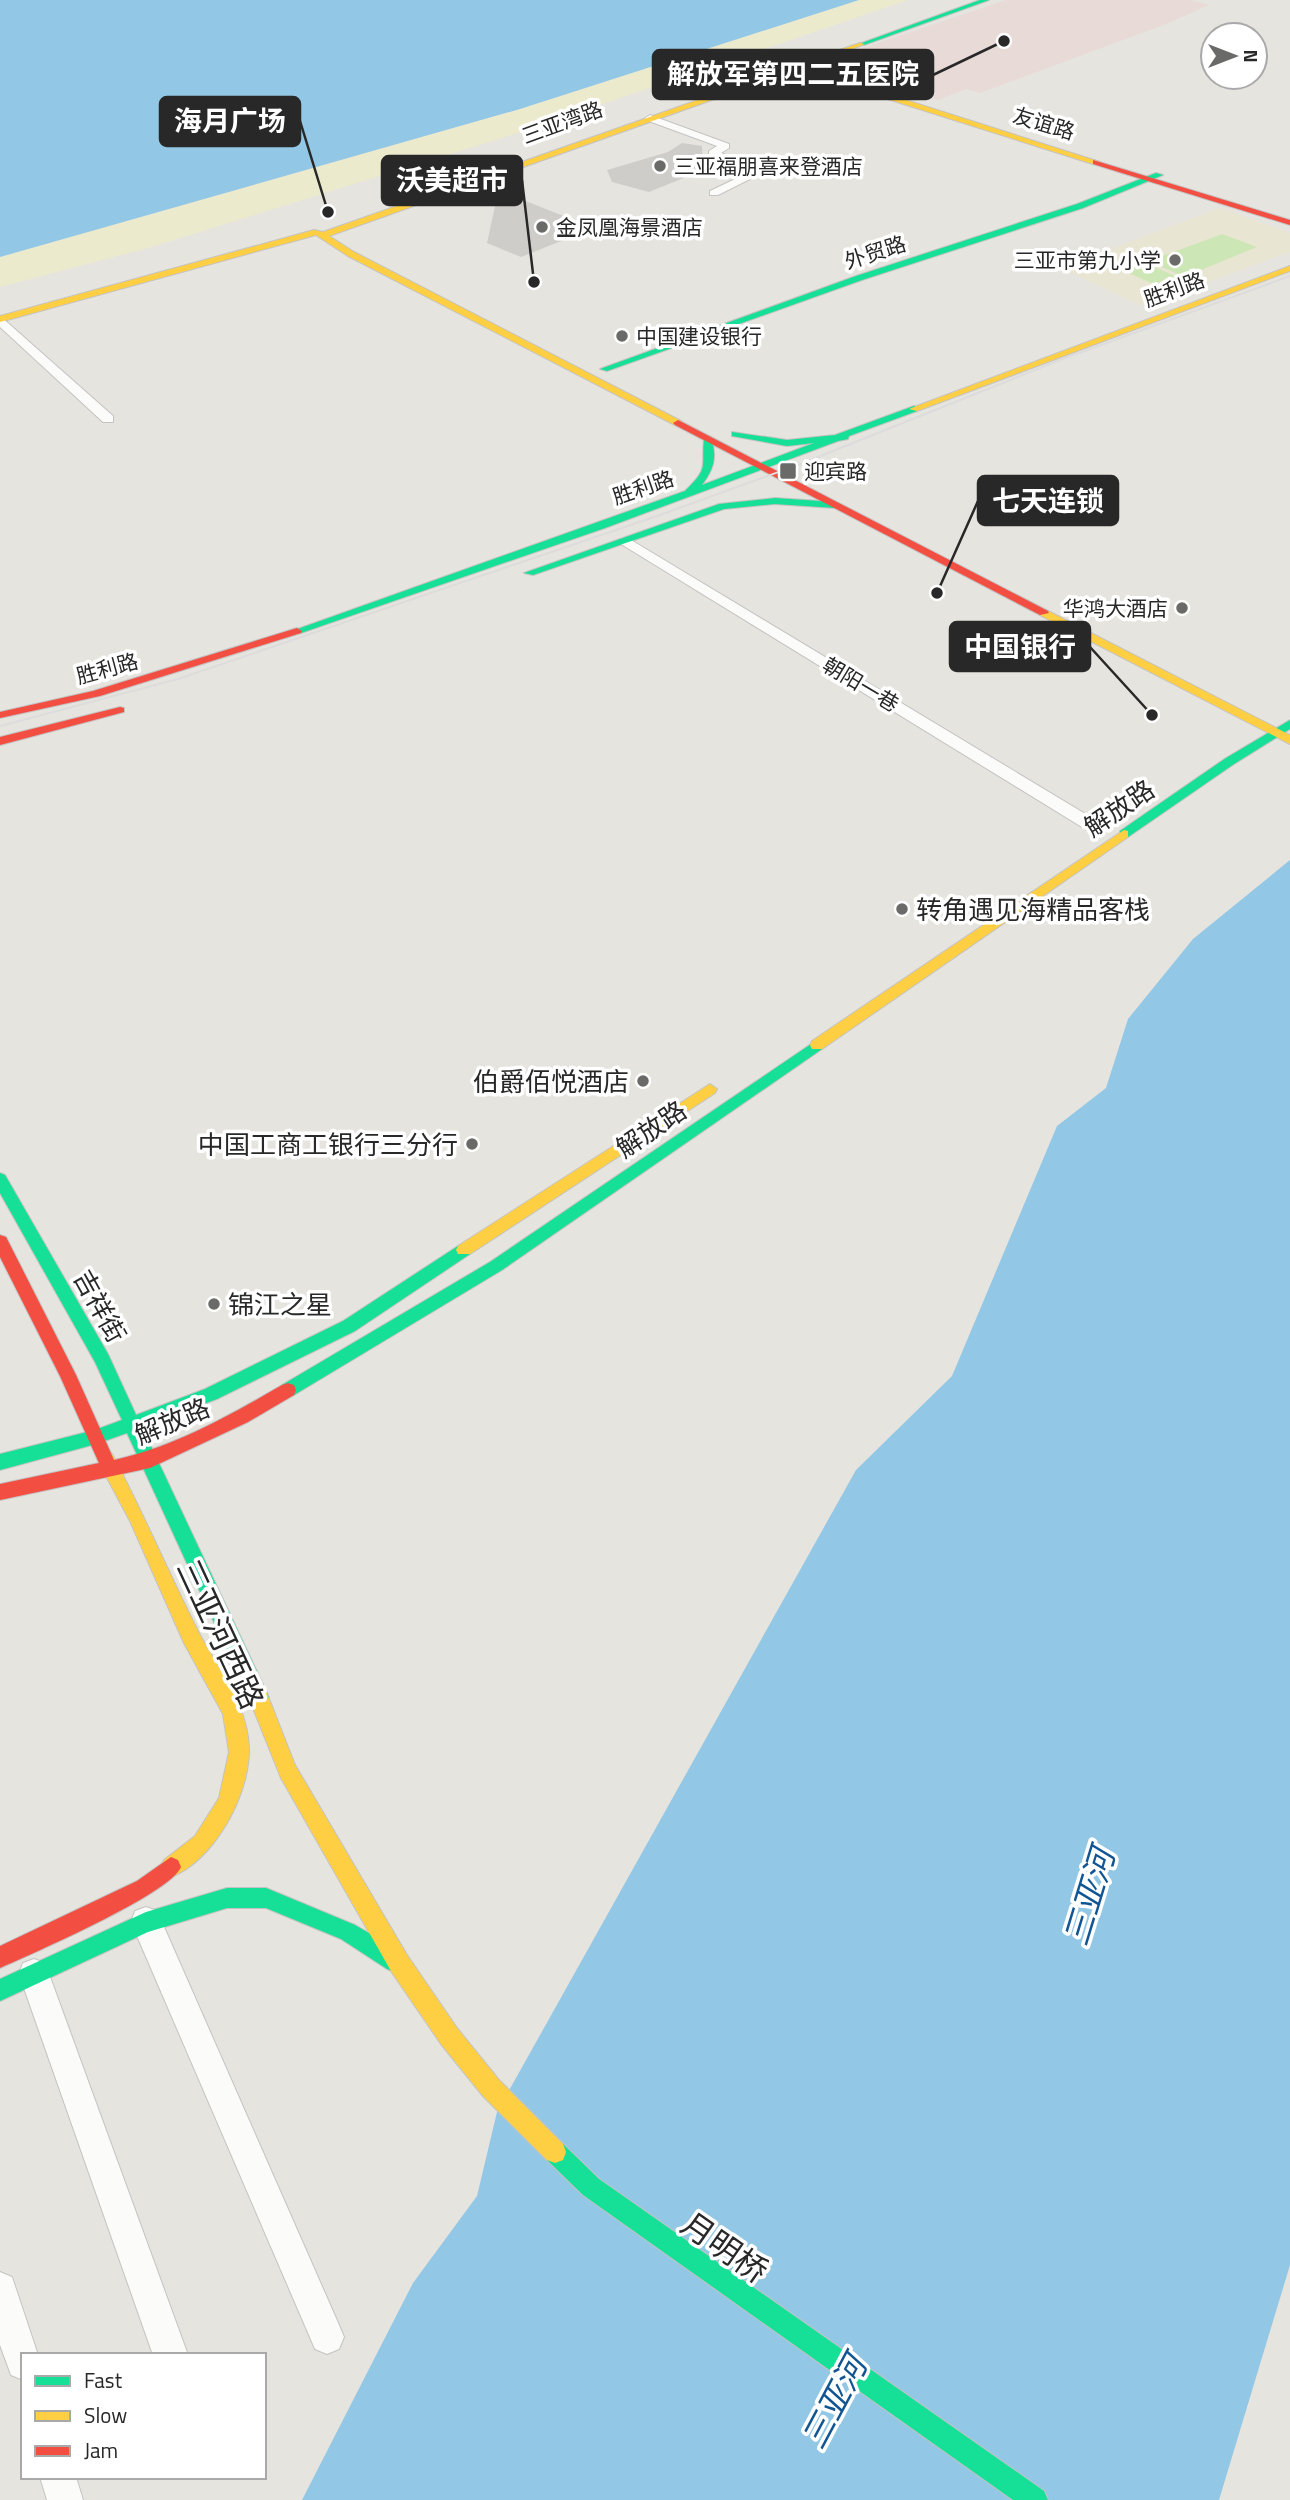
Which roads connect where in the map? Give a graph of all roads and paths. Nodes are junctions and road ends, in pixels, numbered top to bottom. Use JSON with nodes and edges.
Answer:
{"nodes":[{"id":1,"x":973,"y":0,"type":"edge"},
{"id":2,"x":986,"y":0,"type":"edge"},
{"id":3,"x":792,"y":64,"type":"junction"},
{"id":4,"x":650,"y":118,"type":"junction"},
{"id":5,"x":1155,"y":177,"type":"junction"},
{"id":6,"x":714,"y":193,"type":"dead end"},
{"id":7,"x":1290,"y":216,"type":"edge"},
{"id":8,"x":1290,"y":223,"type":"edge"},
{"id":9,"x":320,"y":233,"type":"junction"},
{"id":10,"x":1290,"y":268,"type":"edge"},
{"id":11,"x":0,"y":319,"type":"edge"},
{"id":12,"x":604,"y":369,"type":"junction"},
{"id":13,"x":108,"y":419,"type":"dead end"},
{"id":14,"x":735,"y":434,"type":"junction"},
{"id":15,"x":845,"y":437,"type":"junction"},
{"id":16,"x":707,"y":441,"type":"junction"},
{"id":17,"x":786,"y":459,"type":"junction"},
{"id":18,"x":762,"y":468,"type":"junction"},
{"id":19,"x":790,"y":482,"type":"junction"},
{"id":20,"x":690,"y":494,"type":"junction"},
{"id":21,"x":835,"y":505,"type":"junction"},
{"id":22,"x":723,"y":506,"type":"junction"},
{"id":23,"x":625,"y":541,"type":"junction"},
{"id":24,"x":513,"y":578,"type":"dead end"},
{"id":25,"x":130,"y":707,"type":"dead end"},
{"id":26,"x":0,"y":715,"type":"edge"},
{"id":27,"x":1287,"y":715,"type":"edge"},
{"id":28,"x":1259,"y":724,"type":"junction"},
{"id":29,"x":1283,"y":737,"type":"edge"},
{"id":30,"x":0,"y":741,"type":"edge"},
{"id":31,"x":1224,"y":745,"type":"dead end"},
{"id":32,"x":1096,"y":829,"type":"dead end"},
{"id":33,"x":728,"y":1077,"type":"dead end"},
{"id":34,"x":0,"y":1179,"type":"edge"},
{"id":35,"x":0,"y":1241,"type":"edge"},
{"id":36,"x":133,"y":1424,"type":"junction"},
{"id":37,"x":96,"y":1437,"type":"junction"},
{"id":38,"x":150,"y":1460,"type":"junction"},
{"id":39,"x":0,"y":1462,"type":"edge"},
{"id":40,"x":110,"y":1469,"type":"junction"},
{"id":41,"x":0,"y":1492,"type":"edge"},
{"id":42,"x":146,"y":1922,"type":"junction"},
{"id":43,"x":0,"y":1957,"type":"edge"},
{"id":44,"x":399,"y":1963,"type":"junction"},
{"id":45,"x":34,"y":1974,"type":"junction"},
{"id":46,"x":0,"y":1990,"type":"edge"},
{"id":47,"x":0,"y":2289,"type":"edge"},
{"id":48,"x":327,"y":2337,"type":"dead end"},
{"id":49,"x":170,"y":2353,"type":"edge"},
{"id":50,"x":21,"y":2357,"type":"edge"},
{"id":51,"x":59,"y":2479,"type":"edge"},
{"id":52,"x":65,"y":2500,"type":"edge"},
{"id":53,"x":1035,"y":2500,"type":"edge"}],
"edges":[{"from":1,"to":3,"type":"main road","name":"三亚湾路"},
{"from":2,"to":3,"type":"main road","name":"三亚湾路"},
{"from":3,"to":4,"type":"main road","name":"三亚湾路"},
{"from":3,"to":5,"type":"main road","name":"友谊路"},
{"from":3,"to":9,"type":"main road","name":"三亚湾路"},
{"from":4,"to":6,"type":"street"},
{"from":4,"to":9,"type":"main road","name":"三亚湾路"},
{"from":5,"to":7,"type":"main road","name":"友谊路"},
{"from":5,"to":8,"type":"main road","name":"友谊路"},
{"from":5,"to":12,"type":"main road","name":"外贸路"},
{"from":9,"to":11,"type":"main road","name":"三亚湾路"},
{"from":9,"to":12,"type":"main road"},
{"from":9,"to":16,"type":"main road"},
{"from":10,"to":15,"type":"main road","name":"胜利路"},
{"from":11,"to":13,"type":"street"},
{"from":12,"to":14,"type":"main road"},
{"from":14,"to":15,"type":"main road"},
{"from":14,"to":17,"type":"main road"},
{"from":15,"to":17,"type":"main road","name":"胜利路"},
{"from":16,"to":18,"type":"main road"},
{"from":16,"to":20,"type":"main road"},
{"from":17,"to":18,"type":"main road","name":"胜利路"},
{"from":17,"to":19,"type":"main road","name":"胜利路"},
{"from":18,"to":19,"type":"main road"},
{"from":18,"to":20,"type":"main road","name":"胜利路"},
{"from":19,"to":21,"type":"main road"},
{"from":19,"to":22,"type":"main road","name":"胜利路"},
{"from":20,"to":26,"type":"main road","name":"胜利路"},
{"from":21,"to":22,"type":"main road"},
{"from":21,"to":28,"type":"main road"},
{"from":22,"to":23,"type":"main road","name":"胜利路"},
{"from":23,"to":24,"type":"main road","name":"胜利路"},
{"from":23,"to":32,"type":"street","name":"朝阳一巷"},
{"from":25,"to":30,"type":"main road","name":"胜利路"},
{"from":27,"to":28,"type":"main road","name":"解放路"},
{"from":27,"to":29,"type":"main road","name":"解放路"},
{"from":28,"to":29,"type":"main road"},
{"from":28,"to":31,"type":"main road","name":"解放路"},
{"from":29,"to":38,"type":"main road","name":"解放路"},
{"from":33,"to":36,"type":"main road","name":"解放路"},
{"from":34,"to":36,"type":"main road","name":"吉祥街"},
{"from":35,"to":37,"type":"main road"},
{"from":36,"to":37,"type":"main road","name":"解放路"},
{"from":36,"to":38,"type":"main road","name":"吉祥街"},
{"from":37,"to":39,"type":"main road","name":"解放路"},
{"from":37,"to":40,"type":"main road"},
{"from":38,"to":40,"type":"main road","name":"解放路"},
{"from":38,"to":44,"type":"main road","name":"三亚河西路"},
{"from":40,"to":41,"type":"main road","name":"解放路"},
{"from":40,"to":43,"type":"main road","name":"三亚河西路"},
{"from":42,"to":44,"type":"main road"},
{"from":42,"to":45,"type":"main road"},
{"from":42,"to":48,"type":"street"},
{"from":44,"to":53,"type":"main road","name":"月明桥"},
{"from":45,"to":46,"type":"main road"},
{"from":45,"to":49,"type":"street"},
{"from":47,"to":50,"type":"street"},
{"from":51,"to":52,"type":"street"}]}
